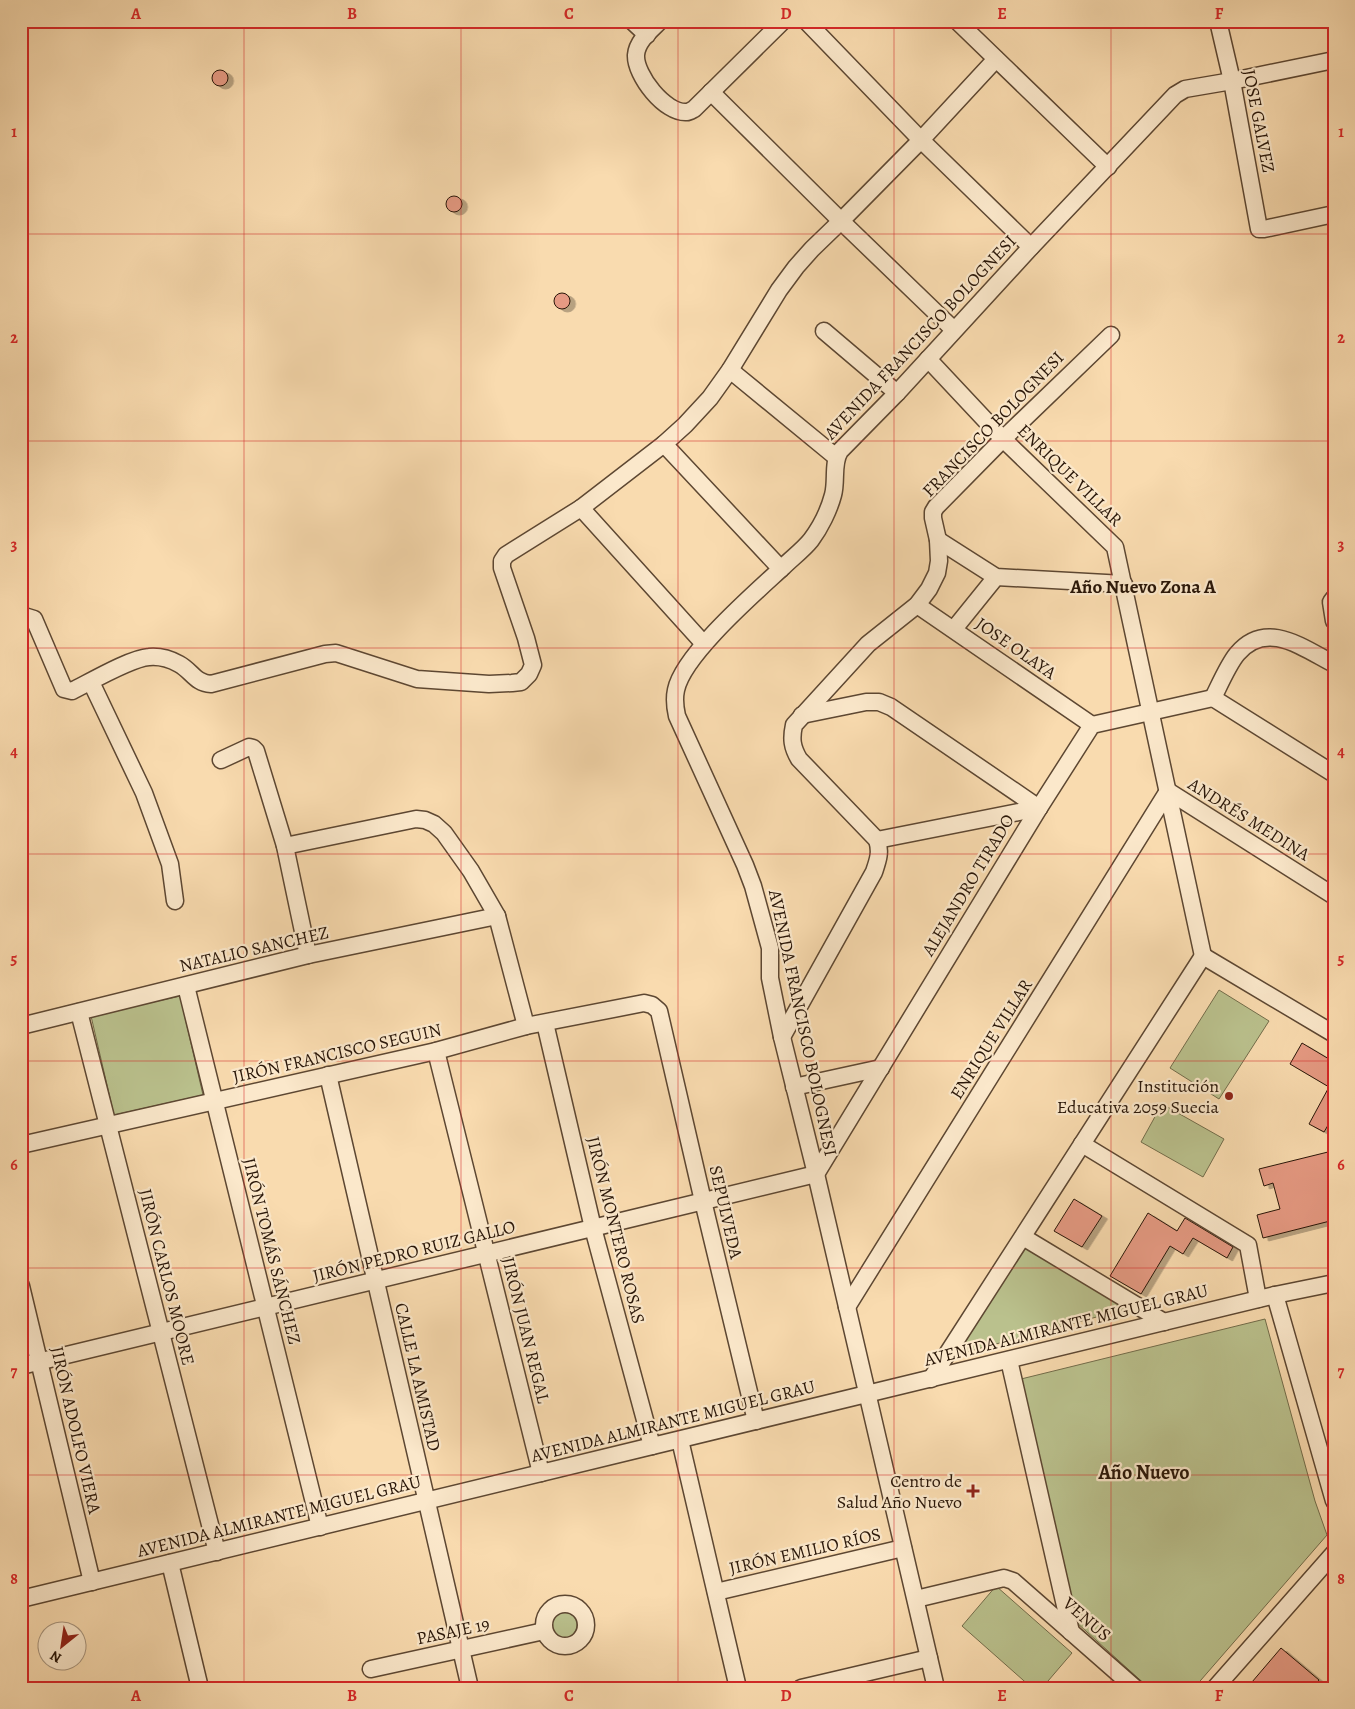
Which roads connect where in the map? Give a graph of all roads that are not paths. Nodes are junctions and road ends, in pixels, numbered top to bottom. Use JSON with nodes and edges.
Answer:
{"nodes":[{"id":1,"x":632,"y":21,"type":"edge"},
{"id":2,"x":660,"y":21,"type":"edge"},
{"id":3,"x":783,"y":21,"type":"edge"},
{"id":4,"x":806,"y":21,"type":"edge"},
{"id":5,"x":957,"y":21,"type":"edge"},
{"id":6,"x":1218,"y":21,"type":"edge"},
{"id":7,"x":646,"y":35,"type":"junction"},
{"id":8,"x":996,"y":59,"type":"junction"},
{"id":9,"x":1334,"y":60,"type":"edge"},
{"id":10,"x":1232,"y":81,"type":"junction"},
{"id":11,"x":711,"y":92,"type":"junction"},
{"id":12,"x":921,"y":140,"type":"junction"},
{"id":13,"x":1108,"y":167,"type":"junction"},
{"id":14,"x":1334,"y":214,"type":"edge"},
{"id":15,"x":841,"y":222,"type":"junction"},
{"id":16,"x":1031,"y":247,"type":"junction"},
{"id":17,"x":954,"y":330,"type":"junction"},
{"id":18,"x":824,"y":331,"type":"dead end"},
{"id":19,"x":1111,"y":334,"type":"dead end"},
{"id":20,"x":928,"y":359,"type":"junction"},
{"id":21,"x":730,"y":370,"type":"junction"},
{"id":22,"x":896,"y":393,"type":"junction"},
{"id":23,"x":1002,"y":439,"type":"junction"},
{"id":24,"x":664,"y":444,"type":"junction"},
{"id":25,"x":836,"y":457,"type":"junction"},
{"id":26,"x":581,"y":508,"type":"junction"},
{"id":27,"x":938,"y":540,"type":"junction"},
{"id":28,"x":781,"y":569,"type":"junction"},
{"id":29,"x":996,"y":577,"type":"junction"},
{"id":30,"x":1124,"y":584,"type":"junction"},
{"id":31,"x":1334,"y":598,"type":"edge"},
{"id":32,"x":917,"y":605,"type":"junction"},
{"id":33,"x":21,"y":615,"type":"edge"},
{"id":34,"x":1334,"y":621,"type":"edge"},
{"id":35,"x":954,"y":629,"type":"junction"},
{"id":36,"x":704,"y":644,"type":"junction"},
{"id":37,"x":1334,"y":664,"type":"edge"},
{"id":38,"x":91,"y":682,"type":"junction"},
{"id":39,"x":1213,"y":698,"type":"junction"},
{"id":40,"x":1151,"y":711,"type":"junction"},
{"id":41,"x":802,"y":715,"type":"junction"},
{"id":42,"x":1092,"y":725,"type":"junction"},
{"id":43,"x":221,"y":760,"type":"dead end"},
{"id":44,"x":1334,"y":774,"type":"edge"},
{"id":45,"x":1168,"y":791,"type":"junction"},
{"id":46,"x":1039,"y":808,"type":"junction"},
{"id":47,"x":877,"y":840,"type":"junction"},
{"id":48,"x":284,"y":846,"type":"junction"},
{"id":49,"x":1334,"y":896,"type":"edge"},
{"id":50,"x":175,"y":900,"type":"dead end"},
{"id":51,"x":497,"y":916,"type":"junction"},
{"id":52,"x":308,"y":955,"type":"junction"},
{"id":53,"x":1203,"y":956,"type":"junction"},
{"id":54,"x":186,"y":986,"type":"junction"},
{"id":55,"x":659,"y":1011,"type":"joint"},
{"id":56,"x":79,"y":1012,"type":"junction"},
{"id":57,"x":545,"y":1022,"type":"junction"},
{"id":58,"x":24,"y":1023,"type":"edge"},
{"id":59,"x":526,"y":1026,"type":"junction"},
{"id":60,"x":1334,"y":1034,"type":"edge"},
{"id":61,"x":782,"y":1037,"type":"junction"},
{"id":62,"x":436,"y":1051,"type":"junction"},
{"id":63,"x":881,"y":1068,"type":"junction"},
{"id":64,"x":328,"y":1075,"type":"junction"},
{"id":65,"x":794,"y":1087,"type":"junction"},
{"id":66,"x":214,"y":1101,"type":"junction"},
{"id":67,"x":108,"y":1126,"type":"junction"},
{"id":68,"x":1082,"y":1144,"type":"junction"},
{"id":69,"x":21,"y":1145,"type":"edge"},
{"id":70,"x":816,"y":1174,"type":"junction"},
{"id":71,"x":703,"y":1201,"type":"junction"},
{"id":72,"x":592,"y":1228,"type":"junction"},
{"id":73,"x":1023,"y":1236,"type":"junction"},
{"id":74,"x":486,"y":1254,"type":"junction"},
{"id":75,"x":376,"y":1281,"type":"junction"},
{"id":76,"x":1334,"y":1283,"type":"edge"},
{"id":77,"x":21,"y":1286,"type":"edge"},
{"id":78,"x":1275,"y":1295,"type":"junction"},
{"id":79,"x":1258,"y":1300,"type":"junction"},
{"id":80,"x":266,"y":1307,"type":"junction"},
{"id":81,"x":847,"y":1307,"type":"junction"},
{"id":82,"x":1164,"y":1322,"type":"junction"},
{"id":83,"x":161,"y":1333,"type":"junction"},
{"id":84,"x":1009,"y":1360,"type":"junction"},
{"id":85,"x":39,"y":1362,"type":"junction"},
{"id":86,"x":21,"y":1366,"type":"edge"},
{"id":87,"x":931,"y":1379,"type":"junction"},
{"id":88,"x":868,"y":1394,"type":"junction"},
{"id":89,"x":756,"y":1421,"type":"junction"},
{"id":90,"x":680,"y":1440,"type":"junction"},
{"id":91,"x":652,"y":1446,"type":"junction"},
{"id":92,"x":540,"y":1473,"type":"junction"},
{"id":93,"x":427,"y":1501,"type":"junction"},
{"id":94,"x":1334,"y":1501,"type":"edge"},
{"id":95,"x":320,"y":1527,"type":"junction"},
{"id":96,"x":904,"y":1548,"type":"junction"},
{"id":97,"x":217,"y":1552,"type":"junction"},
{"id":98,"x":1334,"y":1553,"type":"edge"},
{"id":99,"x":170,"y":1563,"type":"junction"},
{"id":100,"x":92,"y":1582,"type":"junction"},
{"id":101,"x":716,"y":1592,"type":"junction"},
{"id":102,"x":21,"y":1599,"type":"edge"},
{"id":103,"x":916,"y":1600,"type":"junction"},
{"id":104,"x":544,"y":1631,"type":"dead end"},
{"id":105,"x":1071,"y":1632,"type":"junction"},
{"id":106,"x":461,"y":1650,"type":"junction"},
{"id":107,"x":929,"y":1658,"type":"junction"},
{"id":108,"x":371,"y":1669,"type":"dead end"},
{"id":109,"x":200,"y":1688,"type":"edge"},
{"id":110,"x":470,"y":1688,"type":"edge"},
{"id":111,"x":738,"y":1688,"type":"edge"},
{"id":112,"x":801,"y":1688,"type":"edge"},
{"id":113,"x":936,"y":1688,"type":"edge"},
{"id":114,"x":1135,"y":1688,"type":"edge"},
{"id":115,"x":1215,"y":1688,"type":"edge"}],
"edges":[{"from":1,"to":7,"type":"street"},
{"from":2,"to":7,"type":"street"},
{"from":3,"to":11,"type":"street"},
{"from":4,"to":12,"type":"street"},
{"from":5,"to":8,"type":"street"},
{"from":6,"to":10,"type":"street","name":"JOSE GALVEZ"},
{"from":7,"to":11,"type":"street"},
{"from":8,"to":12,"type":"street"},
{"from":8,"to":13,"type":"street"},
{"from":9,"to":10,"type":"street","name":"AVENIDA FRANCISCO BOLOGNESI"},
{"from":10,"to":13,"type":"street","name":"AVENIDA FRANCISCO BOLOGNESI"},
{"from":10,"to":14,"type":"street","name":"JOSE GALVEZ"},
{"from":11,"to":15,"type":"street"},
{"from":12,"to":15,"type":"street"},
{"from":12,"to":16,"type":"street"},
{"from":13,"to":16,"type":"street","name":"AVENIDA FRANCISCO BOLOGNESI"},
{"from":15,"to":17,"type":"street"},
{"from":15,"to":21,"type":"street"},
{"from":16,"to":17,"type":"street","name":"AVENIDA FRANCISCO BOLOGNESI"},
{"from":17,"to":20,"type":"street","name":"AVENIDA FRANCISCO BOLOGNESI"},
{"from":18,"to":22,"type":"street"},
{"from":19,"to":23,"type":"street","name":"FRANCISCO BOLOGNESI"},
{"from":20,"to":22,"type":"street","name":"AVENIDA FRANCISCO BOLOGNESI"},
{"from":20,"to":23,"type":"street","name":"ENRIQUE VILLAR"},
{"from":21,"to":24,"type":"street"},
{"from":21,"to":25,"type":"street"},
{"from":22,"to":25,"type":"street","name":"AVENIDA FRANCISCO BOLOGNESI"},
{"from":23,"to":27,"type":"street","name":"FRANCISCO BOLOGNESI"},
{"from":23,"to":30,"type":"street","name":"ENRIQUE VILLAR"},
{"from":24,"to":26,"type":"street"},
{"from":24,"to":28,"type":"street"},
{"from":25,"to":28,"type":"street","name":"AVENIDA FRANCISCO BOLOGNESI"},
{"from":26,"to":36,"type":"street"},
{"from":26,"to":38,"type":"street"},
{"from":27,"to":29,"type":"street"},
{"from":27,"to":32,"type":"street","name":"FRANCISCO BOLOGNESI"},
{"from":28,"to":36,"type":"street","name":"AVENIDA FRANCISCO BOLOGNESI"},
{"from":29,"to":30,"type":"street"},
{"from":29,"to":35,"type":"street"},
{"from":30,"to":40,"type":"street","name":"ENRIQUE VILLAR"},
{"from":31,"to":34,"type":"street"},
{"from":32,"to":35,"type":"street","name":"JOSE OLAYA"},
{"from":32,"to":41,"type":"street","name":"FRANCISCO BOLOGNESI"},
{"from":33,"to":38,"type":"street"},
{"from":35,"to":42,"type":"street","name":"JOSE OLAYA"},
{"from":36,"to":61,"type":"street","name":"AVENIDA FRANCISCO BOLOGNESI"},
{"from":37,"to":39,"type":"street"},
{"from":38,"to":50,"type":"street"},
{"from":39,"to":40,"type":"street"},
{"from":39,"to":44,"type":"street"},
{"from":40,"to":42,"type":"street"},
{"from":40,"to":45,"type":"street","name":"ENRIQUE VILLAR"},
{"from":41,"to":46,"type":"street"},
{"from":41,"to":47,"type":"street","name":"FRANCISCO BOLOGNESI"},
{"from":42,"to":46,"type":"street","name":"ALEJANDRO TIRADO"},
{"from":43,"to":48,"type":"street"},
{"from":45,"to":49,"type":"street","name":"ANDRÉS MEDINA"},
{"from":45,"to":53,"type":"street","name":"ENRIQUE VILLAR"},
{"from":45,"to":81,"type":"street","name":"ENRIQUE VILLAR"},
{"from":46,"to":47,"type":"street"},
{"from":46,"to":63,"type":"street","name":"ALEJANDRO TIRADO"},
{"from":47,"to":61,"type":"street"},
{"from":48,"to":51,"type":"street"},
{"from":48,"to":52,"type":"street"},
{"from":51,"to":52,"type":"street","name":"NATALIO SANCHEZ"},
{"from":51,"to":59,"type":"street"},
{"from":52,"to":54,"type":"street","name":"NATALIO SANCHEZ"},
{"from":53,"to":60,"type":"street"},
{"from":53,"to":68,"type":"street"},
{"from":54,"to":56,"type":"street","name":"NATALIO SANCHEZ"},
{"from":54,"to":66,"type":"street","name":"JIRÓN TOMÁS SÁNCHEZ"},
{"from":55,"to":57,"type":"street","name":"JIRÓN FRANCISCO SEGUIN"},
{"from":55,"to":71,"type":"street","name":"SEPULVEDA"},
{"from":56,"to":58,"type":"street","name":"NATALIO SANCHEZ"},
{"from":56,"to":67,"type":"street","name":"JIRÓN CARLOS MOORE"},
{"from":57,"to":59,"type":"street","name":"JIRÓN FRANCISCO SEGUIN"},
{"from":57,"to":72,"type":"street","name":"JIRÓN MONTERO ROSAS"},
{"from":59,"to":62,"type":"street","name":"JIRÓN FRANCISCO SEGUIN"},
{"from":61,"to":65,"type":"street","name":"AVENIDA FRANCISCO BOLOGNESI"},
{"from":62,"to":64,"type":"street","name":"JIRÓN FRANCISCO SEGUIN"},
{"from":62,"to":74,"type":"street","name":"JIRÓN JUAN REGAL"},
{"from":63,"to":65,"type":"street"},
{"from":63,"to":70,"type":"street","name":"ALEJANDRO TIRADO"},
{"from":64,"to":66,"type":"street","name":"JIRÓN FRANCISCO SEGUIN"},
{"from":64,"to":75,"type":"street","name":"CALLE LA AMISTAD"},
{"from":65,"to":70,"type":"street","name":"AVENIDA FRANCISCO BOLOGNESI"},
{"from":66,"to":67,"type":"street","name":"JIRÓN FRANCISCO SEGUIN"},
{"from":66,"to":80,"type":"street","name":"JIRÓN TOMÁS SÁNCHEZ"},
{"from":67,"to":69,"type":"street","name":"JIRÓN FRANCISCO SEGUIN"},
{"from":67,"to":83,"type":"street","name":"JIRÓN CARLOS MOORE"},
{"from":68,"to":73,"type":"street"},
{"from":68,"to":79,"type":"street"},
{"from":70,"to":71,"type":"street","name":"JIRÓN PEDRO RUIZ GALLO"},
{"from":70,"to":81,"type":"street","name":"AVENIDA FRANCISCO BOLOGNESI"},
{"from":71,"to":72,"type":"street","name":"JIRÓN PEDRO RUIZ GALLO"},
{"from":71,"to":89,"type":"street","name":"SEPULVEDA"},
{"from":72,"to":74,"type":"street","name":"JIRÓN PEDRO RUIZ GALLO"},
{"from":72,"to":91,"type":"street","name":"JIRÓN MONTERO ROSAS"},
{"from":73,"to":82,"type":"street"},
{"from":73,"to":87,"type":"street"},
{"from":74,"to":75,"type":"street","name":"JIRÓN PEDRO RUIZ GALLO"},
{"from":74,"to":92,"type":"street","name":"JIRÓN JUAN REGAL"},
{"from":75,"to":80,"type":"street","name":"JIRÓN PEDRO RUIZ GALLO"},
{"from":75,"to":93,"type":"street","name":"CALLE LA AMISTAD"},
{"from":76,"to":78,"type":"street","name":"AVENIDA ALMIRANTE MIGUEL GRAU"},
{"from":77,"to":85,"type":"street","name":"JIRÓN ADOLFO VIERA"},
{"from":78,"to":79,"type":"street","name":"AVENIDA ALMIRANTE MIGUEL GRAU"},
{"from":78,"to":94,"type":"street"},
{"from":79,"to":82,"type":"street","name":"AVENIDA ALMIRANTE MIGUEL GRAU"},
{"from":80,"to":83,"type":"street","name":"JIRÓN PEDRO RUIZ GALLO"},
{"from":80,"to":95,"type":"street","name":"JIRÓN TOMÁS SÁNCHEZ"},
{"from":81,"to":88,"type":"street","name":"AVENIDA FRANCISCO BOLOGNESI"},
{"from":82,"to":84,"type":"street","name":"AVENIDA ALMIRANTE MIGUEL GRAU"},
{"from":83,"to":85,"type":"street","name":"JIRÓN PEDRO RUIZ GALLO"},
{"from":83,"to":97,"type":"street","name":"JIRÓN CARLOS MOORE"},
{"from":84,"to":87,"type":"street","name":"AVENIDA ALMIRANTE MIGUEL GRAU"},
{"from":84,"to":105,"type":"street"},
{"from":85,"to":86,"type":"street","name":"JIRÓN PEDRO RUIZ GALLO"},
{"from":85,"to":100,"type":"street","name":"JIRÓN ADOLFO VIERA"},
{"from":87,"to":88,"type":"street","name":"AVENIDA ALMIRANTE MIGUEL GRAU"},
{"from":88,"to":89,"type":"street","name":"AVENIDA ALMIRANTE MIGUEL GRAU"},
{"from":88,"to":96,"type":"street","name":"AVENIDA FRANCISCO BOLOGNESI"},
{"from":89,"to":90,"type":"street","name":"AVENIDA ALMIRANTE MIGUEL GRAU"},
{"from":90,"to":91,"type":"street","name":"AVENIDA ALMIRANTE MIGUEL GRAU"},
{"from":90,"to":101,"type":"street"},
{"from":91,"to":92,"type":"street","name":"AVENIDA ALMIRANTE MIGUEL GRAU"},
{"from":92,"to":93,"type":"street","name":"AVENIDA ALMIRANTE MIGUEL GRAU"},
{"from":93,"to":95,"type":"street","name":"AVENIDA ALMIRANTE MIGUEL GRAU"},
{"from":93,"to":106,"type":"street","name":"CALLE LA AMISTAD"},
{"from":95,"to":97,"type":"street","name":"AVENIDA ALMIRANTE MIGUEL GRAU"},
{"from":96,"to":101,"type":"street","name":"JIRÓN EMILIO RÍOS"},
{"from":96,"to":103,"type":"street","name":"AVENIDA FRANCISCO BOLOGNESI"},
{"from":97,"to":99,"type":"street","name":"AVENIDA ALMIRANTE MIGUEL GRAU"},
{"from":98,"to":115,"type":"street"},
{"from":99,"to":100,"type":"street","name":"AVENIDA ALMIRANTE MIGUEL GRAU"},
{"from":99,"to":109,"type":"street"},
{"from":100,"to":102,"type":"street","name":"AVENIDA ALMIRANTE MIGUEL GRAU"},
{"from":101,"to":111,"type":"street"},
{"from":103,"to":105,"type":"street","name":"VENUS"},
{"from":103,"to":107,"type":"street","name":"AVENIDA FRANCISCO BOLOGNESI"},
{"from":104,"to":106,"type":"street","name":"PASAJE 19"},
{"from":105,"to":114,"type":"street","name":"VENUS"},
{"from":106,"to":108,"type":"street","name":"PASAJE 19"},
{"from":106,"to":110,"type":"street","name":"CALLE LA AMISTAD"},
{"from":107,"to":112,"type":"street"},
{"from":107,"to":113,"type":"street","name":"AVENIDA FRANCISCO BOLOGNESI"}]}
